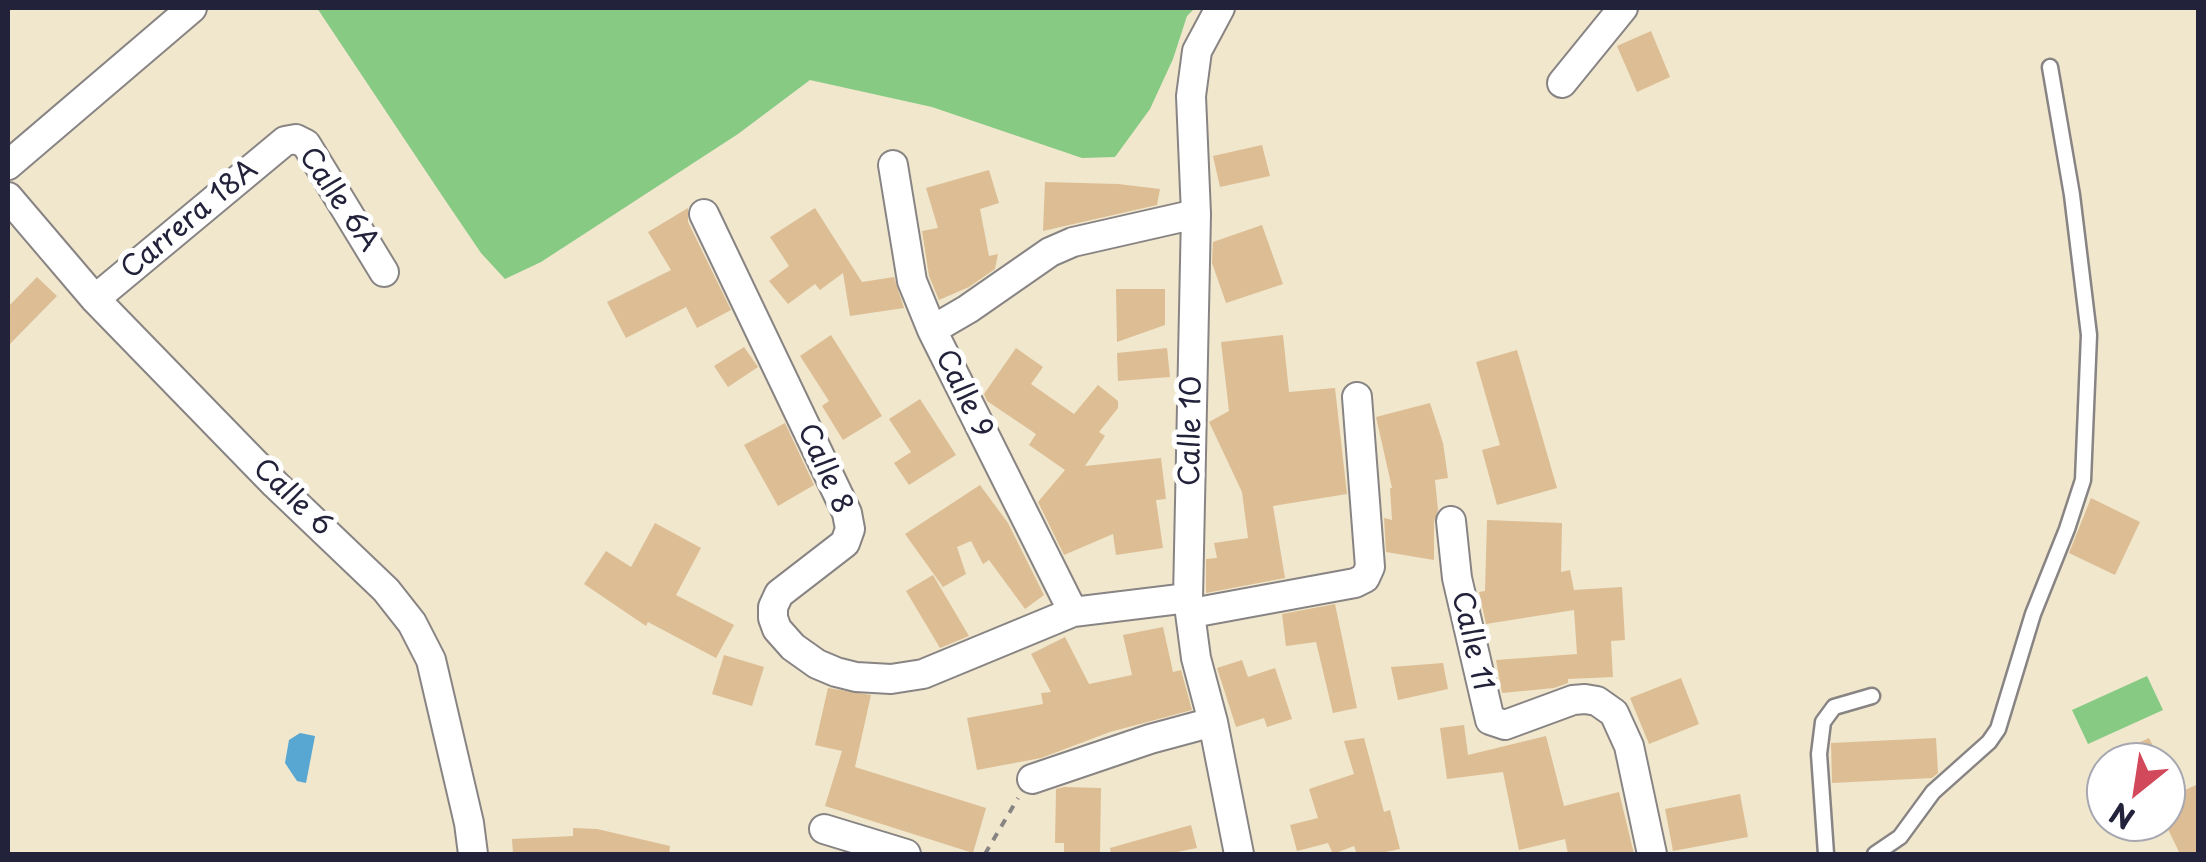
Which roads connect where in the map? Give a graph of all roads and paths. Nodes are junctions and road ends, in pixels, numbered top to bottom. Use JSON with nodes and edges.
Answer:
{"nodes":[{"id":1,"x":192,"y":8,"type":"edge"},
{"id":2,"x":1220,"y":8,"type":"edge"},
{"id":3,"x":1623,"y":8,"type":"edge"},
{"id":4,"x":2050,"y":67,"type":"dead end"},
{"id":5,"x":1562,"y":83,"type":"dead end"},
{"id":6,"x":285,"y":141,"type":"joint"},
{"id":7,"x":8,"y":165,"type":"edge"},
{"id":8,"x":892,"y":165,"type":"dead end"},
{"id":9,"x":8,"y":197,"type":"edge"},
{"id":10,"x":704,"y":214,"type":"dead end"},
{"id":11,"x":1196,"y":214,"type":"junction"},
{"id":12,"x":384,"y":272,"type":"dead end"},
{"id":13,"x":95,"y":298,"type":"junction"},
{"id":14,"x":932,"y":330,"type":"junction"},
{"id":15,"x":1357,"y":397,"type":"dead end"},
{"id":16,"x":1451,"y":521,"type":"dead end"},
{"id":17,"x":1190,"y":605,"type":"junction"},
{"id":18,"x":1072,"y":612,"type":"junction"},
{"id":19,"x":1872,"y":696,"type":"dead end"},
{"id":20,"x":1213,"y":722,"type":"junction"},
{"id":21,"x":1032,"y":779,"type":"joint"},
{"id":22,"x":824,"y":829,"type":"dead end"},
{"id":23,"x":472,"y":854,"type":"edge"},
{"id":24,"x":906,"y":854,"type":"edge"},
{"id":25,"x":985,"y":854,"type":"edge"},
{"id":26,"x":1240,"y":854,"type":"edge"},
{"id":27,"x":1652,"y":854,"type":"edge"},
{"id":28,"x":1826,"y":854,"type":"edge"},
{"id":29,"x":1875,"y":854,"type":"edge"}],
"edges":[{"from":1,"to":7,"type":"street"},
{"from":2,"to":11,"type":"street","name":"Calle 10"},
{"from":3,"to":5,"type":"street"},
{"from":4,"to":29,"type":"lane"},
{"from":6,"to":12,"type":"street","name":"Calle 6A"},
{"from":6,"to":13,"type":"street","name":"Carrera 18A"},
{"from":8,"to":14,"type":"street"},
{"from":9,"to":13,"type":"street","name":"Calle 6"},
{"from":10,"to":18,"type":"street","name":"Calle 8"},
{"from":11,"to":14,"type":"street","name":"Calle 9"},
{"from":11,"to":17,"type":"street","name":"Calle 10"},
{"from":13,"to":23,"type":"street","name":"Calle 6"},
{"from":14,"to":18,"type":"street","name":"Calle 9"},
{"from":15,"to":17,"type":"street","name":"Calle 8"},
{"from":16,"to":27,"type":"street","name":"Calle 11"},
{"from":17,"to":18,"type":"street","name":"Calle 8"},
{"from":17,"to":20,"type":"street","name":"Calle 10"},
{"from":19,"to":28,"type":"lane"},
{"from":20,"to":21,"type":"street"},
{"from":20,"to":26,"type":"street","name":"Calle 10"},
{"from":21,"to":25,"type":"path"},
{"from":22,"to":24,"type":"street"}]}
